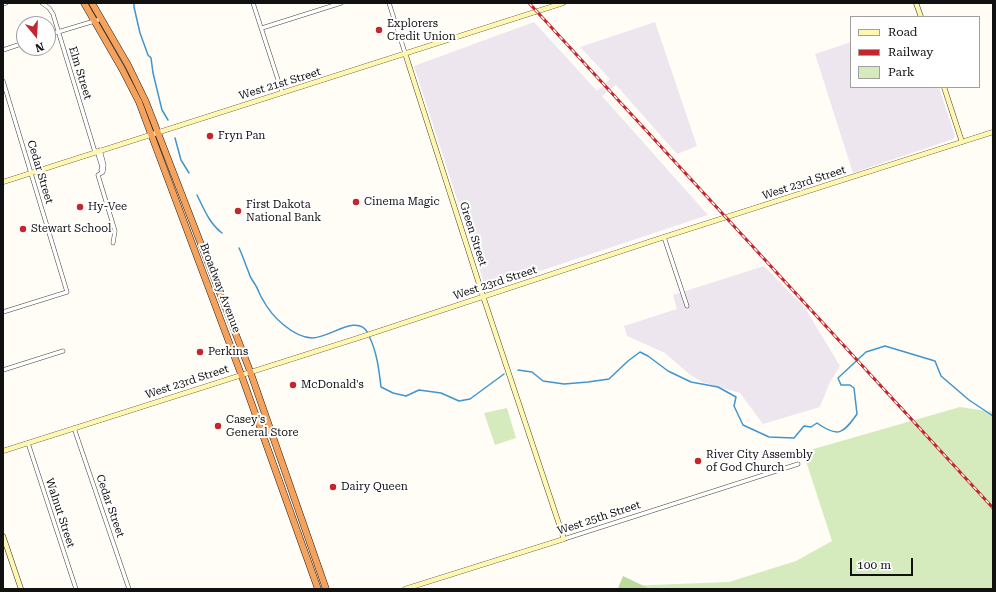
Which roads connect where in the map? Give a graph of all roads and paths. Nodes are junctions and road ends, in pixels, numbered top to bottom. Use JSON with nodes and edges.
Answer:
{"nodes":[{"id":1,"x":6,"y":3,"type":"edge"},
{"id":2,"x":42,"y":3,"type":"edge"},
{"id":3,"x":84,"y":3,"type":"edge"},
{"id":4,"x":92,"y":3,"type":"edge"},
{"id":5,"x":254,"y":3,"type":"edge"},
{"id":6,"x":341,"y":3,"type":"edge"},
{"id":7,"x":389,"y":3,"type":"edge"},
{"id":8,"x":563,"y":3,"type":"edge"},
{"id":9,"x":916,"y":3,"type":"edge"},
{"id":10,"x":3,"y":4,"type":"edge"},
{"id":11,"x":921,"y":16,"type":"edge"},
{"id":12,"x":101,"y":19,"type":"junction"},
{"id":13,"x":94,"y":21,"type":"junction"},
{"id":14,"x":262,"y":28,"type":"junction"},
{"id":15,"x":58,"y":32,"type":"junction"},
{"id":16,"x":16,"y":46,"type":"edge"},
{"id":17,"x":3,"y":50,"type":"edge"},
{"id":18,"x":405,"y":53,"type":"junction"},
{"id":19,"x":3,"y":81,"type":"edge"},
{"id":20,"x":944,"y":88,"type":"edge"},
{"id":21,"x":282,"y":92,"type":"junction"},
{"id":22,"x":158,"y":132,"type":"junction"},
{"id":23,"x":993,"y":132,"type":"edge"},
{"id":24,"x":151,"y":134,"type":"junction"},
{"id":25,"x":962,"y":142,"type":"junction"},
{"id":26,"x":98,"y":151,"type":"junction"},
{"id":27,"x":31,"y":173,"type":"junction"},
{"id":28,"x":3,"y":182,"type":"edge"},
{"id":29,"x":664,"y":237,"type":"junction"},
{"id":30,"x":113,"y":243,"type":"dead end"},
{"id":31,"x":483,"y":296,"type":"junction"},
{"id":32,"x":687,"y":306,"type":"dead end"},
{"id":33,"x":3,"y":311,"type":"edge"},
{"id":34,"x":63,"y":351,"type":"dead end"},
{"id":35,"x":3,"y":370,"type":"edge"},
{"id":36,"x":250,"y":371,"type":"junction"},
{"id":37,"x":241,"y":374,"type":"junction"},
{"id":38,"x":74,"y":428,"type":"junction"},
{"id":39,"x":28,"y":443,"type":"junction"},
{"id":40,"x":3,"y":451,"type":"edge"},
{"id":41,"x":798,"y":464,"type":"dead end"},
{"id":42,"x":3,"y":537,"type":"edge"},
{"id":43,"x":564,"y":538,"type":"junction"},
{"id":44,"x":20,"y":589,"type":"edge"},
{"id":45,"x":76,"y":589,"type":"edge"},
{"id":46,"x":129,"y":589,"type":"edge"},
{"id":47,"x":318,"y":589,"type":"edge"},
{"id":48,"x":326,"y":589,"type":"edge"},
{"id":49,"x":405,"y":589,"type":"edge"}],
"edges":[{"from":1,"to":10,"type":"street"},
{"from":2,"to":15,"type":"street","name":"Elm Street"},
{"from":3,"to":13,"type":"highway","name":"Broadway Avenue"},
{"from":4,"to":12,"type":"highway","name":"Broadway Avenue"},
{"from":5,"to":14,"type":"street"},
{"from":6,"to":14,"type":"street"},
{"from":7,"to":18,"type":"street","name":"Green Street"},
{"from":8,"to":18,"type":"street","name":"West 21st Street"},
{"from":9,"to":11,"type":"street"},
{"from":12,"to":13,"type":"street"},
{"from":12,"to":22,"type":"highway","name":"Broadway Avenue"},
{"from":13,"to":15,"type":"street"},
{"from":13,"to":24,"type":"highway","name":"Broadway Avenue"},
{"from":14,"to":21,"type":"street"},
{"from":15,"to":26,"type":"street","name":"Elm Street"},
{"from":16,"to":17,"type":"street"},
{"from":18,"to":21,"type":"street","name":"West 21st Street"},
{"from":18,"to":31,"type":"street","name":"Green Street"},
{"from":19,"to":27,"type":"street","name":"Cedar Street"},
{"from":20,"to":25,"type":"street"},
{"from":21,"to":22,"type":"street","name":"West 21st Street"},
{"from":22,"to":24,"type":"street","name":"West 21st Street"},
{"from":22,"to":36,"type":"highway","name":"Broadway Avenue"},
{"from":23,"to":25,"type":"street","name":"West 23rd Street"},
{"from":24,"to":26,"type":"street","name":"West 21st Street"},
{"from":24,"to":37,"type":"highway","name":"Broadway Avenue"},
{"from":25,"to":29,"type":"street","name":"West 23rd Street"},
{"from":26,"to":27,"type":"street","name":"West 21st Street"},
{"from":26,"to":30,"type":"street","name":"Elm Street"},
{"from":27,"to":28,"type":"street","name":"West 21st Street"},
{"from":27,"to":33,"type":"street","name":"Cedar Street"},
{"from":29,"to":31,"type":"street","name":"West 23rd Street"},
{"from":29,"to":32,"type":"street"},
{"from":31,"to":36,"type":"street","name":"West 23rd Street"},
{"from":31,"to":43,"type":"street","name":"Green Street"},
{"from":34,"to":35,"type":"street"},
{"from":36,"to":37,"type":"street","name":"West 23rd Street"},
{"from":36,"to":48,"type":"highway","name":"Broadway Avenue"},
{"from":37,"to":38,"type":"street","name":"West 23rd Street"},
{"from":37,"to":47,"type":"highway","name":"Broadway Avenue"},
{"from":38,"to":39,"type":"street","name":"West 23rd Street"},
{"from":38,"to":46,"type":"street","name":"Cedar Street"},
{"from":39,"to":40,"type":"street","name":"West 23rd Street"},
{"from":39,"to":45,"type":"street","name":"Walnut Street"},
{"from":41,"to":43,"type":"street","name":"West 25th Street"},
{"from":42,"to":44,"type":"street"},
{"from":43,"to":49,"type":"street","name":"West 25th Street"}]}
